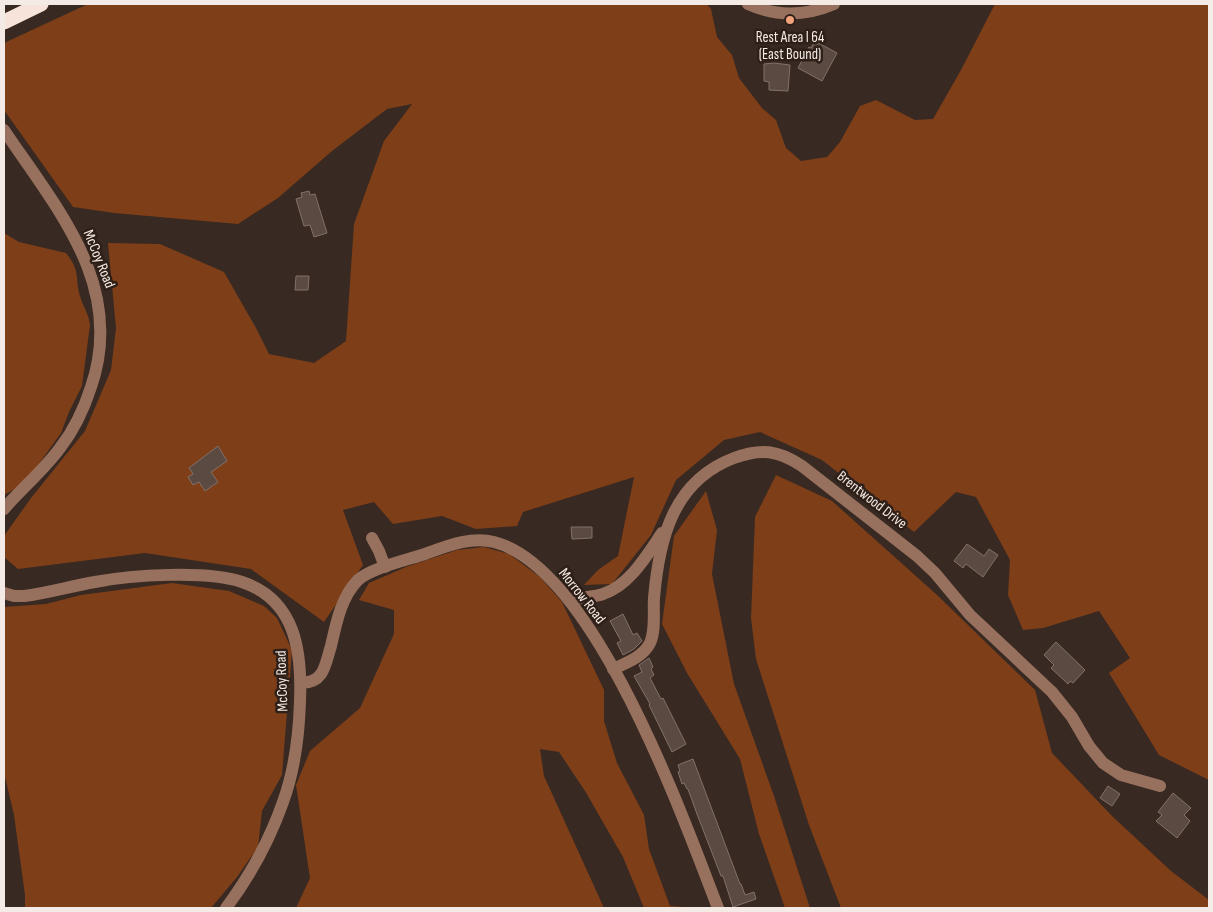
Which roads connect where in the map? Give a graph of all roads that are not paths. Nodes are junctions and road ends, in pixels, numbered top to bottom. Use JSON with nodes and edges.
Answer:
{"nodes":[{"id":1,"x":41,"y":4,"type":"edge"},
{"id":2,"x":748,"y":4,"type":"edge"},
{"id":3,"x":834,"y":4,"type":"edge"},
{"id":4,"x":4,"y":22,"type":"edge"},
{"id":5,"x":4,"y":130,"type":"edge"},
{"id":6,"x":4,"y":509,"type":"edge"},
{"id":7,"x":668,"y":525,"type":"junction"},
{"id":8,"x":372,"y":538,"type":"dead end"},
{"id":9,"x":385,"y":568,"type":"junction"},
{"id":10,"x":4,"y":593,"type":"edge"},
{"id":11,"x":570,"y":601,"type":"junction"},
{"id":12,"x":613,"y":669,"type":"junction"},
{"id":13,"x":301,"y":683,"type":"junction"},
{"id":14,"x":1160,"y":786,"type":"dead end"},
{"id":15,"x":226,"y":908,"type":"edge"},
{"id":16,"x":718,"y":908,"type":"edge"}],
"edges":[{"from":1,"to":4,"type":"highway"},
{"from":2,"to":3,"type":"street"},
{"from":5,"to":6,"type":"street","name":"McCoy Road"},
{"from":7,"to":11,"type":"street"},
{"from":7,"to":12,"type":"street","name":"Brentwood Drive"},
{"from":7,"to":14,"type":"street","name":"Brentwood Drive"},
{"from":8,"to":9,"type":"street"},
{"from":9,"to":11,"type":"street","name":"Morrow Road"},
{"from":9,"to":13,"type":"street","name":"Morrow Road"},
{"from":10,"to":13,"type":"street","name":"McCoy Road"},
{"from":11,"to":12,"type":"street","name":"Morrow Road"},
{"from":12,"to":16,"type":"street","name":"Morrow Road"},
{"from":13,"to":15,"type":"street","name":"McCoy Road"}]}
